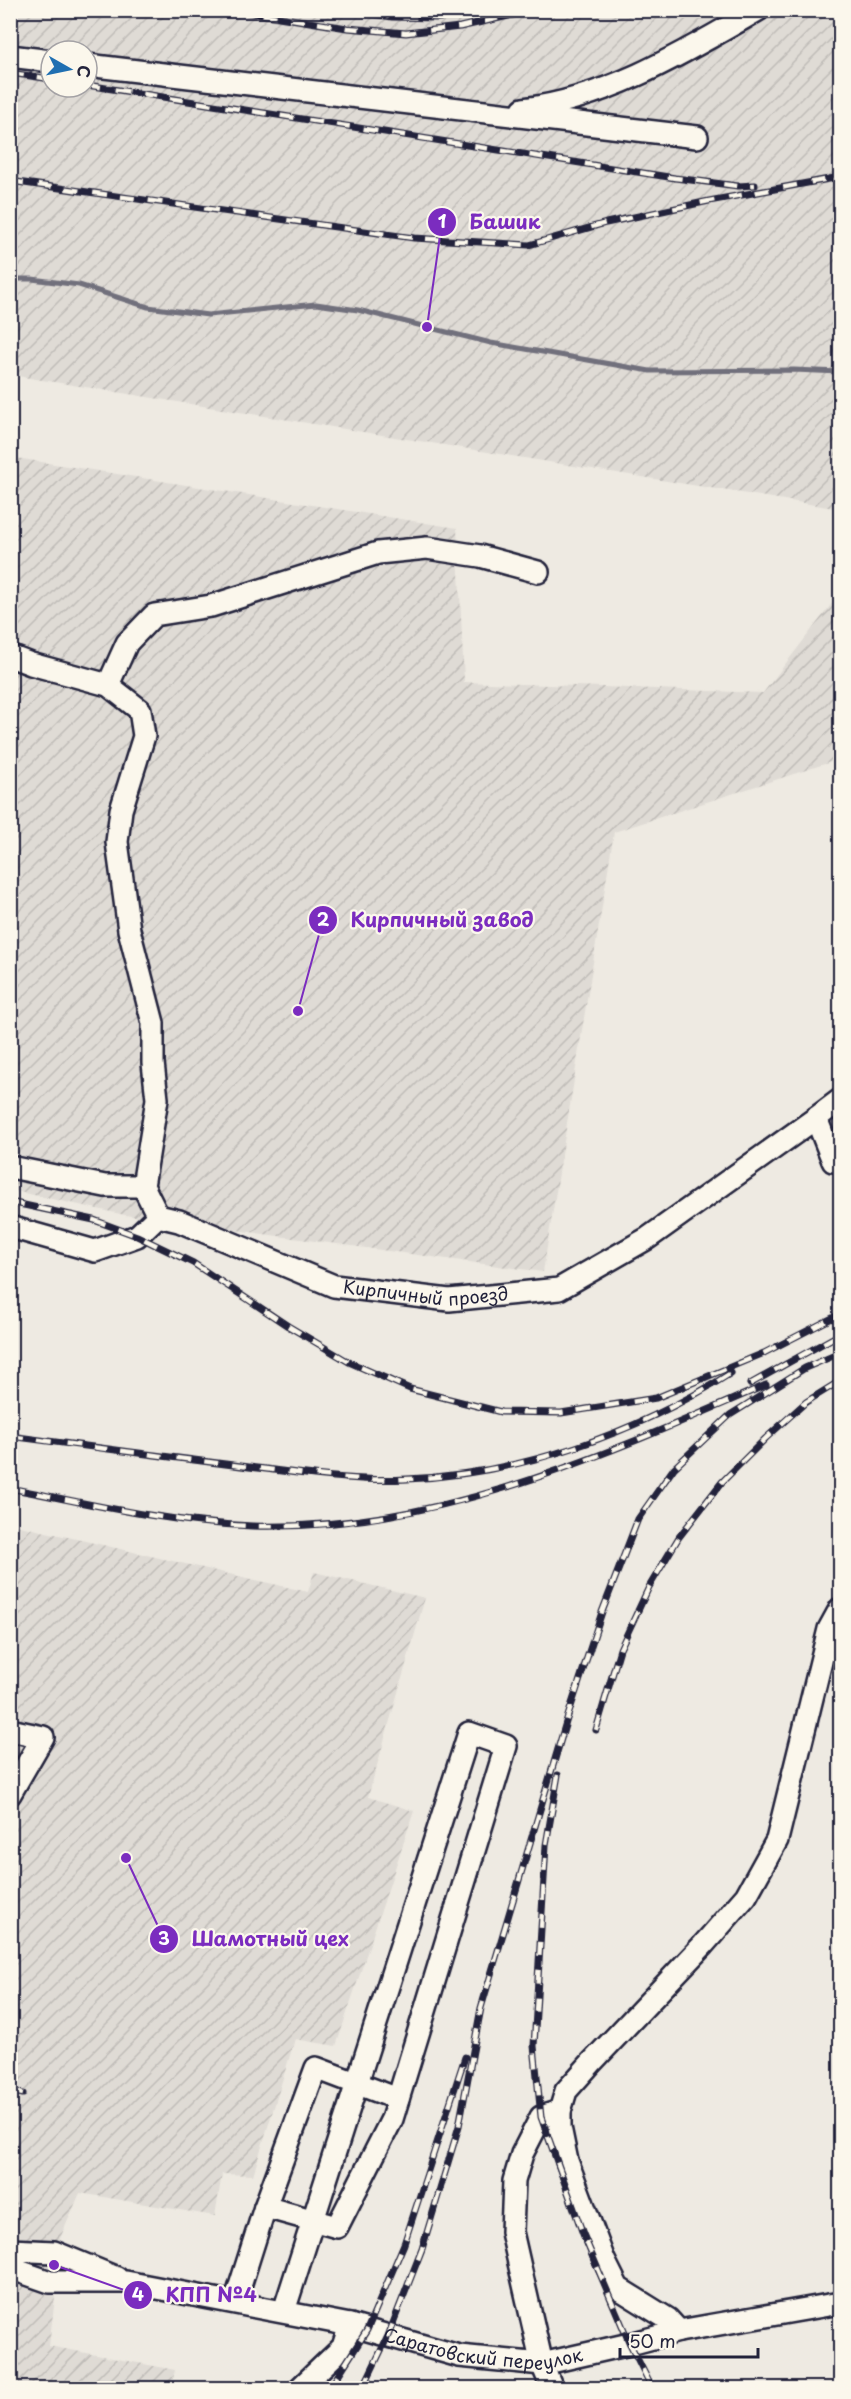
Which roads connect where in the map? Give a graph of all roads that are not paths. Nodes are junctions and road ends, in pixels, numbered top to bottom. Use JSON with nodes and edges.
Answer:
{"nodes":[{"id":1,"x":758,"y":10,"type":"edge"},
{"id":2,"x":10,"y":56,"type":"edge"},
{"id":3,"x":39,"y":60,"type":"edge"},
{"id":4,"x":99,"y":66,"type":"edge"},
{"id":5,"x":490,"y":112,"type":"junction"},
{"id":6,"x":698,"y":137,"type":"dead end"},
{"id":7,"x":538,"y":572,"type":"dead end"},
{"id":8,"x":10,"y":656,"type":"edge"},
{"id":9,"x":108,"y":685,"type":"junction"},
{"id":10,"x":840,"y":1100,"type":"edge"},
{"id":11,"x":816,"y":1118,"type":"junction"},
{"id":12,"x":840,"y":1161,"type":"edge"},
{"id":13,"x":10,"y":1167,"type":"edge"},
{"id":14,"x":143,"y":1186,"type":"junction"},
{"id":15,"x":158,"y":1216,"type":"junction"},
{"id":16,"x":10,"y":1227,"type":"edge"},
{"id":17,"x":840,"y":1609,"type":"edge"},
{"id":18,"x":10,"y":1730,"type":"edge"},
{"id":19,"x":10,"y":1794,"type":"edge"},
{"id":20,"x":357,"y":2082,"type":"junction"},
{"id":21,"x":398,"y":2099,"type":"junction"},
{"id":22,"x":560,"y":2110,"type":"junction"},
{"id":23,"x":265,"y":2207,"type":"junction"},
{"id":24,"x":313,"y":2220,"type":"junction"},
{"id":25,"x":10,"y":2250,"type":"edge"},
{"id":26,"x":10,"y":2268,"type":"edge"},
{"id":27,"x":126,"y":2282,"type":"junction"},
{"id":28,"x":235,"y":2302,"type":"junction"},
{"id":29,"x":840,"y":2303,"type":"edge"},
{"id":30,"x":284,"y":2311,"type":"junction"},
{"id":31,"x":350,"y":2325,"type":"junction"},
{"id":32,"x":679,"y":2331,"type":"junction"},
{"id":33,"x":542,"y":2364,"type":"junction"},
{"id":34,"x":300,"y":2388,"type":"edge"},
{"id":35,"x":552,"y":2388,"type":"edge"}],
"edges":[{"from":1,"to":5,"type":"street"},
{"from":2,"to":3,"type":"street"},
{"from":4,"to":5,"type":"street"},
{"from":5,"to":6,"type":"street"},
{"from":7,"to":9,"type":"street"},
{"from":8,"to":9,"type":"street"},
{"from":9,"to":14,"type":"street"},
{"from":10,"to":11,"type":"street","name":"Кирпичный проезд"},
{"from":11,"to":12,"type":"street"},
{"from":11,"to":15,"type":"street","name":"Кирпичный проезд"},
{"from":13,"to":14,"type":"street"},
{"from":14,"to":15,"type":"street"},
{"from":15,"to":16,"type":"street"},
{"from":17,"to":22,"type":"street"},
{"from":18,"to":19,"type":"street"},
{"from":20,"to":21,"type":"street"},
{"from":20,"to":21,"type":"street"},
{"from":20,"to":23,"type":"street"},
{"from":20,"to":24,"type":"street"},
{"from":21,"to":24,"type":"street"},
{"from":22,"to":32,"type":"street"},
{"from":22,"to":33,"type":"street"},
{"from":23,"to":24,"type":"street"},
{"from":23,"to":28,"type":"street"},
{"from":24,"to":30,"type":"street"},
{"from":25,"to":27,"type":"street"},
{"from":26,"to":27,"type":"street"},
{"from":27,"to":28,"type":"street","name":"Саратовский переулок"},
{"from":28,"to":30,"type":"street","name":"Саратовский переулок"},
{"from":29,"to":32,"type":"street","name":"Саратовский переулок"},
{"from":30,"to":31,"type":"street","name":"Саратовский переулок"},
{"from":31,"to":33,"type":"street","name":"Саратовский переулок"},
{"from":31,"to":34,"type":"street"},
{"from":32,"to":33,"type":"street","name":"Саратовский переулок"},
{"from":33,"to":35,"type":"street"}]}
